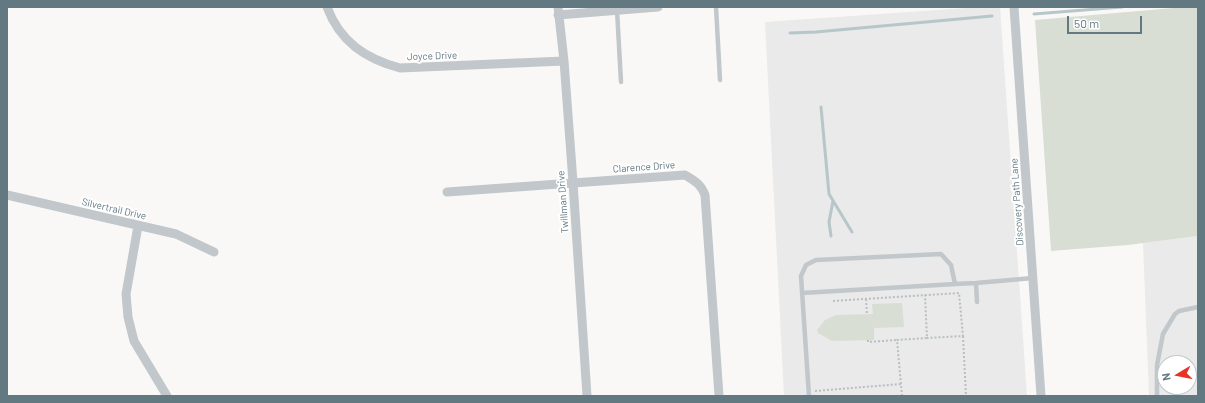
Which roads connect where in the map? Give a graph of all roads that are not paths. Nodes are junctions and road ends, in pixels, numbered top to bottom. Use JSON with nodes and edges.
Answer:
{"nodes":[{"id":1,"x":327,"y":7,"type":"edge"},
{"id":2,"x":658,"y":7,"type":"edge"},
{"id":3,"x":716,"y":7,"type":"edge"},
{"id":4,"x":1014,"y":7,"type":"edge"},
{"id":5,"x":617,"y":10,"type":"junction"},
{"id":6,"x":558,"y":11,"type":"edge"},
{"id":7,"x":564,"y":61,"type":"junction"},
{"id":8,"x":720,"y":80,"type":"dead end"},
{"id":9,"x":621,"y":82,"type":"dead end"},
{"id":10,"x":573,"y":182,"type":"junction"},
{"id":11,"x":446,"y":192,"type":"dead end"},
{"id":12,"x":7,"y":195,"type":"edge"},
{"id":13,"x":138,"y":226,"type":"junction"},
{"id":14,"x":214,"y":252,"type":"dead end"},
{"id":15,"x":1033,"y":278,"type":"junction"},
{"id":16,"x":976,"y":283,"type":"junction"},
{"id":17,"x":955,"y":284,"type":"junction"},
{"id":18,"x":802,"y":293,"type":"junction"},
{"id":19,"x":977,"y":302,"type":"dead end"},
{"id":20,"x":1198,"y":307,"type":"edge"},
{"id":21,"x":167,"y":396,"type":"edge"},
{"id":22,"x":587,"y":396,"type":"edge"},
{"id":23,"x":719,"y":396,"type":"edge"},
{"id":24,"x":810,"y":396,"type":"edge"},
{"id":25,"x":1041,"y":396,"type":"edge"},
{"id":26,"x":1157,"y":396,"type":"edge"}],
"edges":[{"from":1,"to":7,"type":"street","name":"Joyce Drive"},
{"from":2,"to":5,"type":"street"},
{"from":3,"to":8,"type":"lane"},
{"from":4,"to":15,"type":"street","name":"Discovery Path Lane"},
{"from":5,"to":6,"type":"street"},
{"from":5,"to":9,"type":"lane"},
{"from":6,"to":7,"type":"street","name":"Twillman Drive"},
{"from":7,"to":10,"type":"street","name":"Twillman Drive"},
{"from":10,"to":11,"type":"street","name":"Clarence Drive"},
{"from":10,"to":22,"type":"street","name":"Twillman Drive"},
{"from":10,"to":23,"type":"street","name":"Clarence Drive"},
{"from":12,"to":13,"type":"street","name":"Silvertrail Drive"},
{"from":13,"to":14,"type":"street","name":"Silvertrail Drive"},
{"from":13,"to":21,"type":"street"},
{"from":15,"to":16,"type":"lane"},
{"from":15,"to":25,"type":"street","name":"Discovery Path Lane"},
{"from":16,"to":17,"type":"lane"},
{"from":16,"to":19,"type":"lane"},
{"from":17,"to":18,"type":"lane"},
{"from":17,"to":18,"type":"lane"},
{"from":18,"to":24,"type":"lane"},
{"from":20,"to":26,"type":"lane"}]}
